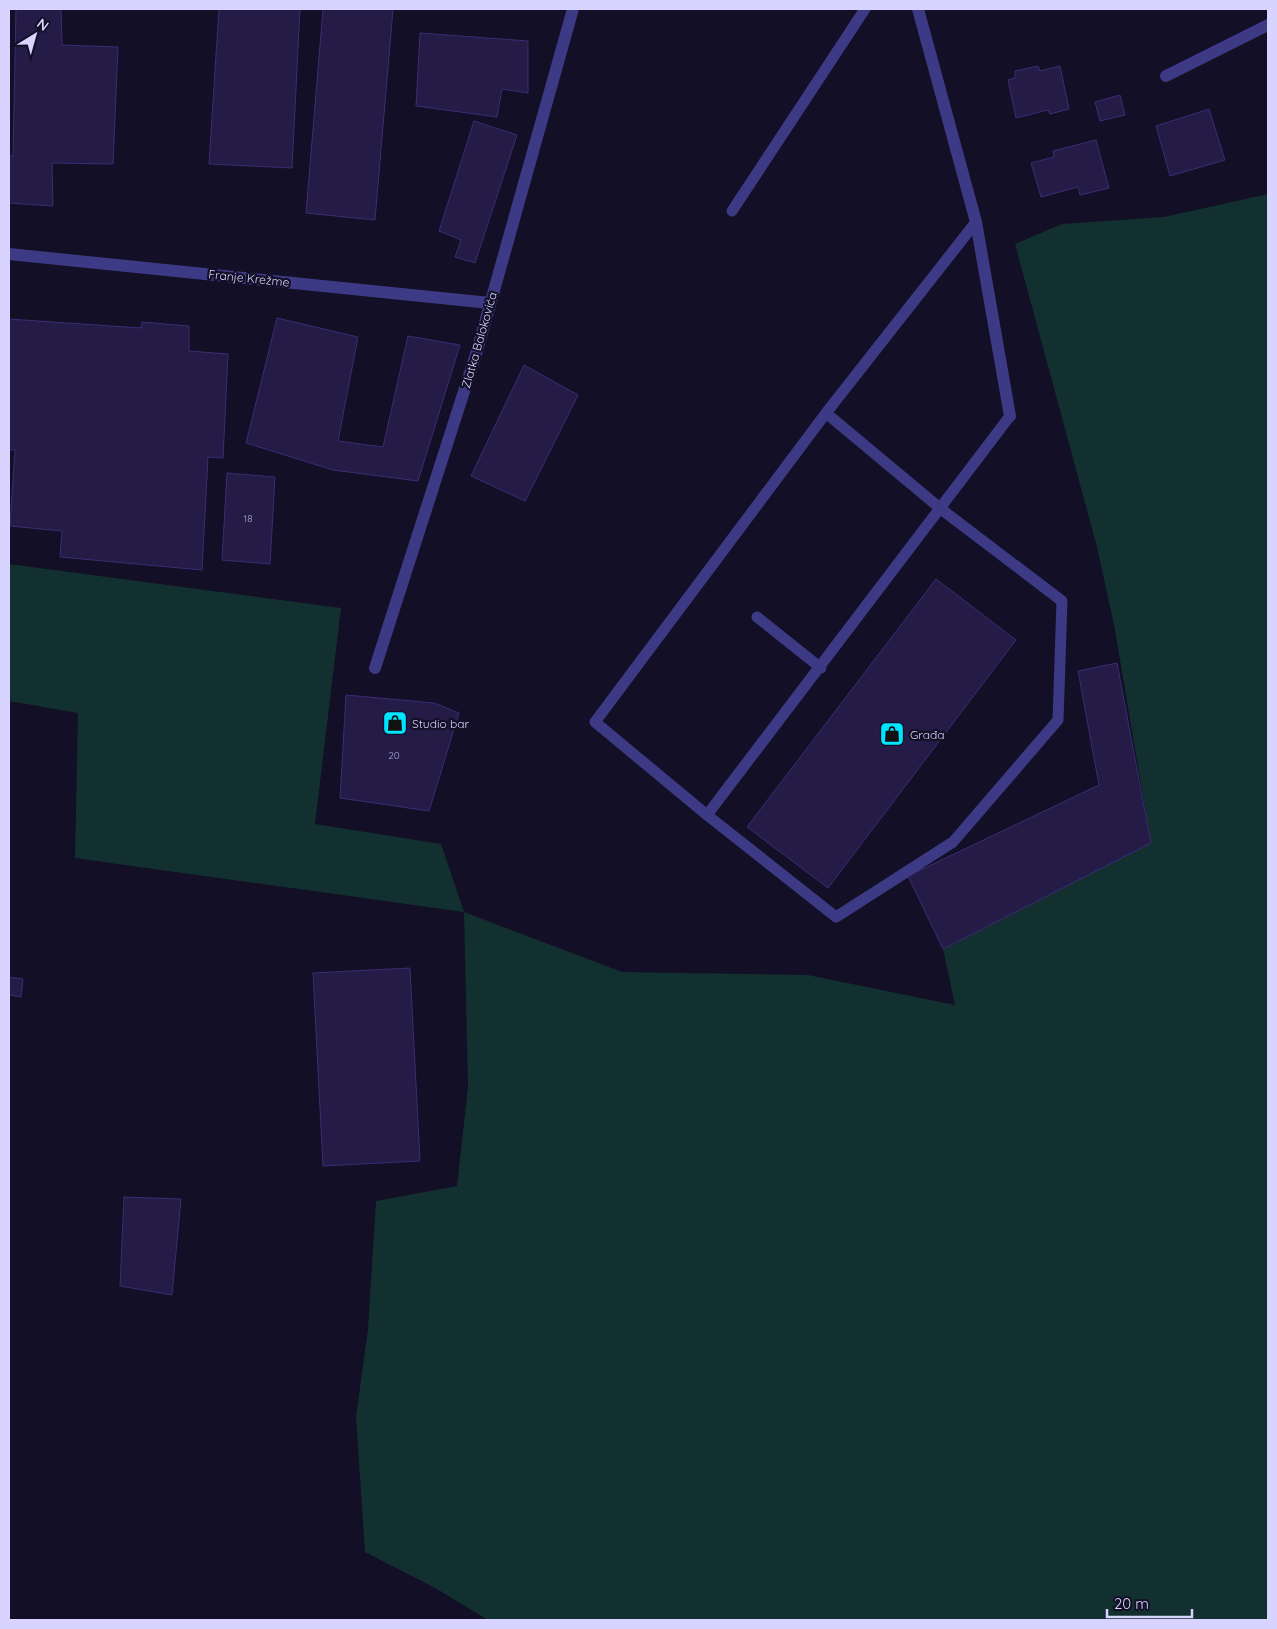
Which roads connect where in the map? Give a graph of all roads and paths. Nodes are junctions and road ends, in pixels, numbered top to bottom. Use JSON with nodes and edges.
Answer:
{"nodes":[{"id":1,"x":573,"y":9,"type":"edge"},
{"id":2,"x":865,"y":9,"type":"edge"},
{"id":3,"x":918,"y":9,"type":"edge"},
{"id":4,"x":1268,"y":25,"type":"edge"},
{"id":5,"x":1166,"y":76,"type":"dead end"},
{"id":6,"x":732,"y":211,"type":"dead end"},
{"id":7,"x":976,"y":222,"type":"junction"},
{"id":8,"x":9,"y":254,"type":"edge"},
{"id":9,"x":490,"y":303,"type":"junction"},
{"id":10,"x":826,"y":413,"type":"junction"},
{"id":11,"x":1010,"y":416,"type":"joint"},
{"id":12,"x":941,"y":508,"type":"junction"},
{"id":13,"x":757,"y":617,"type":"dead end"},
{"id":14,"x":375,"y":668,"type":"dead end"},
{"id":15,"x":820,"y":668,"type":"junction"},
{"id":16,"x":707,"y":816,"type":"junction"}],
"edges":[{"from":1,"to":9,"type":"street","name":"Zlatka Balokovića"},
{"from":2,"to":6,"type":"lane"},
{"from":3,"to":7,"type":"street"},
{"from":4,"to":5,"type":"street"},
{"from":7,"to":10,"type":"lane"},
{"from":7,"to":11,"type":"street"},
{"from":8,"to":9,"type":"street","name":"Franje Krežme"},
{"from":9,"to":14,"type":"street","name":"Zlatka Balokovića"},
{"from":10,"to":12,"type":"lane"},
{"from":10,"to":16,"type":"lane"},
{"from":11,"to":12,"type":"lane"},
{"from":12,"to":15,"type":"lane"},
{"from":12,"to":16,"type":"lane"},
{"from":13,"to":15,"type":"lane"},
{"from":15,"to":16,"type":"lane"}]}
